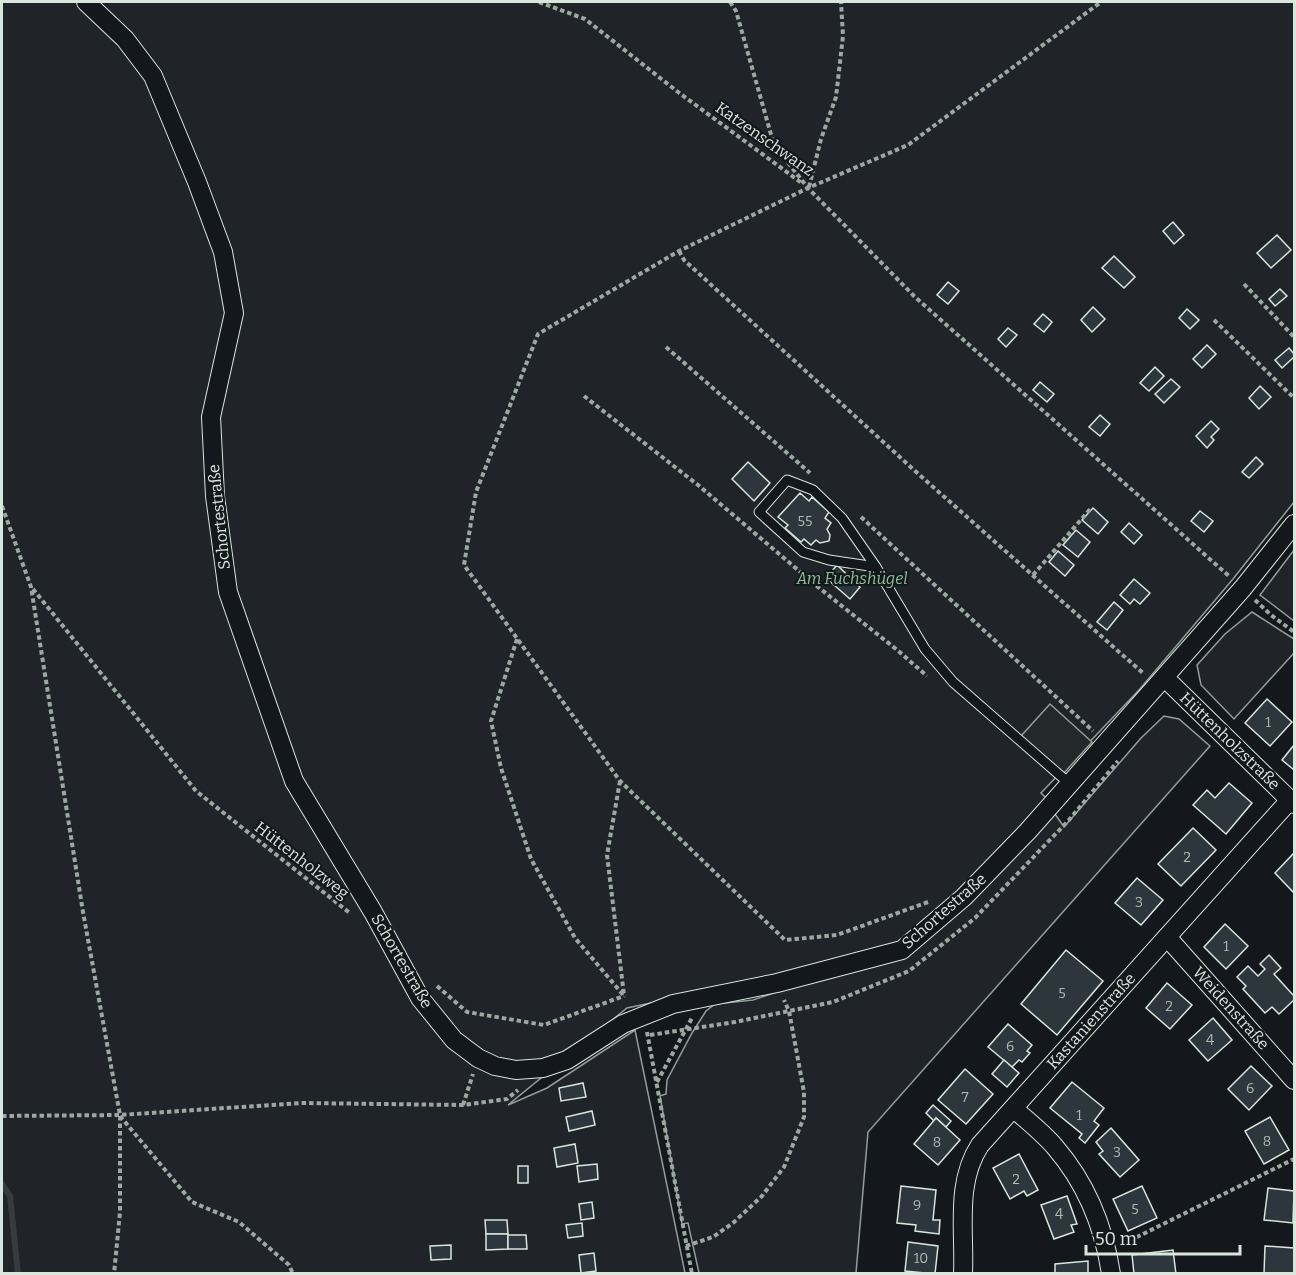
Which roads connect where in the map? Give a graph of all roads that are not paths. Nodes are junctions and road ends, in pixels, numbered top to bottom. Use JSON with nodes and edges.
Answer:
{"nodes":[{"id":1,"x":86,"y":2,"type":"edge"},
{"id":2,"x":1294,"y":524,"type":"edge"},
{"id":3,"x":876,"y":567,"type":"junction"},
{"id":4,"x":1156,"y":678,"type":"junction"},
{"id":5,"x":1071,"y":784,"type":"junction"},
{"id":6,"x":1292,"y":802,"type":"edge"},
{"id":7,"x":1167,"y":937,"type":"junction"},
{"id":8,"x":1294,"y":1080,"type":"edge"},
{"id":9,"x":1014,"y":1109,"type":"junction"},
{"id":10,"x":963,"y":1274,"type":"edge"},
{"id":11,"x":1111,"y":1274,"type":"edge"}],
"edges":[{"from":1,"to":5,"type":"street","name":"Schortestraße"},
{"from":2,"to":4,"type":"street","name":"Schortestraße"},
{"from":3,"to":3,"type":"lane"},
{"from":3,"to":5,"type":"lane"},
{"from":4,"to":5,"type":"street","name":"Schortestraße"},
{"from":4,"to":6,"type":"street","name":"Hüttenholzstraße"},
{"from":6,"to":7,"type":"street","name":"Kastanienstraße"},
{"from":7,"to":8,"type":"street","name":"Weidenstraße"},
{"from":7,"to":9,"type":"street","name":"Kastanienstraße"},
{"from":9,"to":10,"type":"street","name":"Kastanienstraße"},
{"from":9,"to":11,"type":"street"}]}
